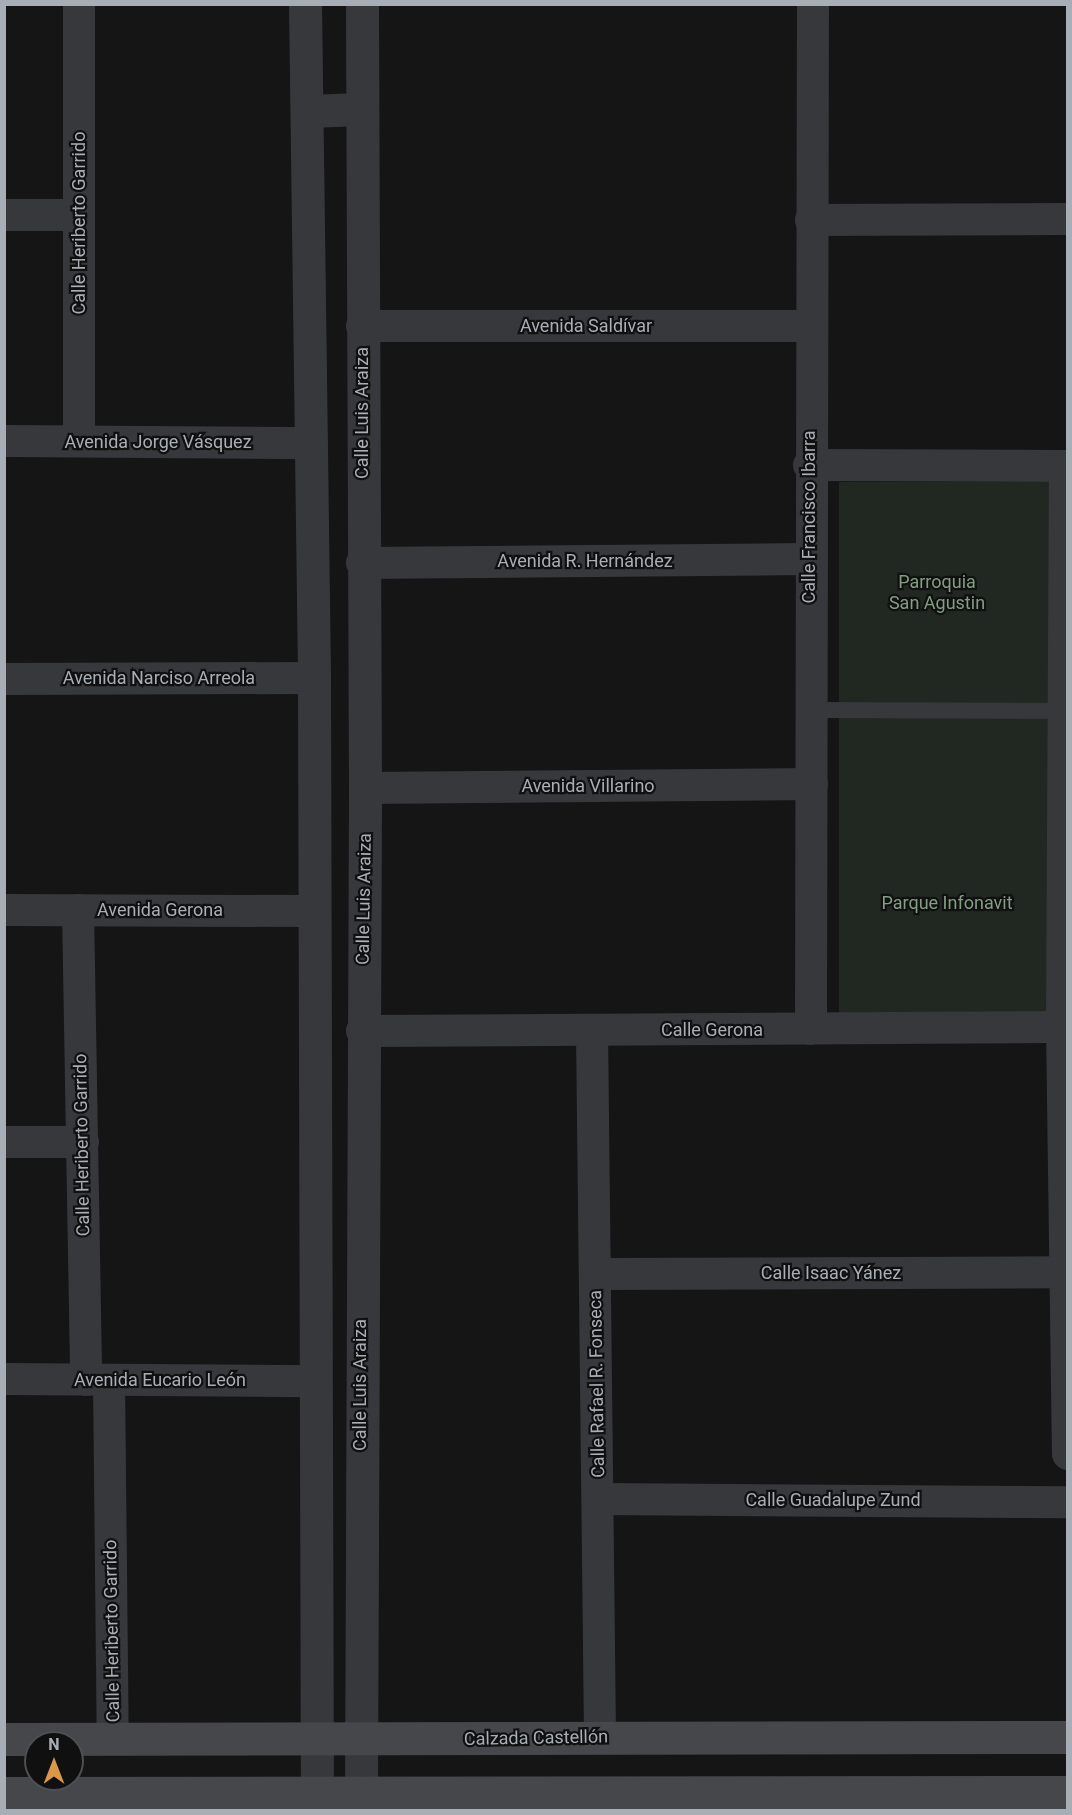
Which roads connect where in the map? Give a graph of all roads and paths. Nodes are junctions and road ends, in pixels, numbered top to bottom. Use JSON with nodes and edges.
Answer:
{"nodes":[{"id":1,"x":80,"y":4,"type":"edge"},
{"id":2,"x":305,"y":4,"type":"edge"},
{"id":3,"x":362,"y":4,"type":"edge"},
{"id":4,"x":813,"y":4,"type":"edge"},
{"id":5,"x":361,"y":109,"type":"junction"},
{"id":6,"x":308,"y":111,"type":"junction"},
{"id":7,"x":4,"y":215,"type":"edge"},
{"id":8,"x":79,"y":215,"type":"junction"},
{"id":9,"x":1068,"y":219,"type":"edge"},
{"id":10,"x":811,"y":220,"type":"junction"},
{"id":11,"x":362,"y":326,"type":"junction"},
{"id":12,"x":810,"y":326,"type":"junction"},
{"id":13,"x":4,"y":441,"type":"edge"},
{"id":14,"x":79,"y":441,"type":"junction"},
{"id":15,"x":312,"y":443,"type":"junction"},
{"id":16,"x":809,"y":465,"type":"junction"},
{"id":17,"x":1066,"y":466,"type":"edge"},
{"id":18,"x":809,"y":559,"type":"junction"},
{"id":19,"x":362,"y":562,"type":"junction"},
{"id":20,"x":314,"y":678,"type":"junction"},
{"id":21,"x":4,"y":679,"type":"edge"},
{"id":22,"x":810,"y":710,"type":"junction"},
{"id":23,"x":1065,"y":711,"type":"edge"},
{"id":24,"x":812,"y":784,"type":"junction"},
{"id":25,"x":365,"y":788,"type":"junction"},
{"id":26,"x":4,"y":910,"type":"edge"},
{"id":27,"x":78,"y":910,"type":"junction"},
{"id":28,"x":315,"y":911,"type":"junction"},
{"id":29,"x":1065,"y":931,"type":"edge"},
{"id":30,"x":1062,"y":1027,"type":"junction"},
{"id":31,"x":811,"y":1029,"type":"junction"},
{"id":32,"x":592,"y":1030,"type":"junction"},
{"id":33,"x":362,"y":1031,"type":"junction"},
{"id":34,"x":4,"y":1142,"type":"edge"},
{"id":35,"x":83,"y":1142,"type":"junction"},
{"id":36,"x":1066,"y":1158,"type":"edge"},
{"id":37,"x":315,"y":1262,"type":"junction"},
{"id":38,"x":360,"y":1262,"type":"junction"},
{"id":39,"x":1067,"y":1272,"type":"edge"},
{"id":40,"x":596,"y":1274,"type":"junction"},
{"id":41,"x":1067,"y":1376,"type":"edge"},
{"id":42,"x":4,"y":1379,"type":"edge"},
{"id":43,"x":97,"y":1380,"type":"junction"},
{"id":44,"x":316,"y":1381,"type":"junction"},
{"id":45,"x":1068,"y":1454,"type":"edge"},
{"id":46,"x":599,"y":1499,"type":"junction"},
{"id":47,"x":1068,"y":1502,"type":"edge"},
{"id":48,"x":600,"y":1737,"type":"junction"},
{"id":49,"x":1068,"y":1737,"type":"edge"},
{"id":50,"x":4,"y":1738,"type":"edge"},
{"id":51,"x":113,"y":1738,"type":"junction"},
{"id":52,"x":317,"y":1739,"type":"junction"},
{"id":53,"x":361,"y":1740,"type":"junction"},
{"id":54,"x":1068,"y":1792,"type":"edge"},
{"id":55,"x":4,"y":1793,"type":"edge"},
{"id":56,"x":317,"y":1794,"type":"junction"},
{"id":57,"x":361,"y":1794,"type":"junction"},
{"id":58,"x":612,"y":1802,"type":"edge"},
{"id":59,"x":865,"y":1802,"type":"edge"}],
"edges":[{"from":1,"to":8,"type":"street","name":"Calle Heriberto Garrido"},
{"from":2,"to":6,"type":"street"},
{"from":3,"to":5,"type":"street","name":"Calle Luis Araiza"},
{"from":4,"to":10,"type":"street","name":"Calle Francisco Ibarra"},
{"from":5,"to":6,"type":"street"},
{"from":5,"to":11,"type":"street","name":"Calle Luis Araiza"},
{"from":6,"to":15,"type":"street"},
{"from":7,"to":8,"type":"street"},
{"from":8,"to":14,"type":"street","name":"Calle Heriberto Garrido"},
{"from":9,"to":10,"type":"street"},
{"from":10,"to":12,"type":"street","name":"Calle Francisco Ibarra"},
{"from":11,"to":12,"type":"street","name":"Avenida Saldívar"},
{"from":11,"to":19,"type":"street","name":"Calle Luis Araiza"},
{"from":12,"to":16,"type":"street","name":"Calle Francisco Ibarra"},
{"from":13,"to":14,"type":"street","name":"Avenida Jorge Vásquez"},
{"from":14,"to":15,"type":"street","name":"Avenida Jorge Vásquez"},
{"from":15,"to":20,"type":"street"},
{"from":16,"to":17,"type":"street"},
{"from":16,"to":18,"type":"street","name":"Calle Francisco Ibarra"},
{"from":17,"to":23,"type":"street"},
{"from":18,"to":19,"type":"street","name":"Avenida R. Hernández"},
{"from":18,"to":22,"type":"street","name":"Calle Francisco Ibarra"},
{"from":19,"to":25,"type":"street","name":"Calle Luis Araiza"},
{"from":20,"to":21,"type":"street","name":"Avenida Narciso Arreola"},
{"from":20,"to":28,"type":"street"},
{"from":22,"to":23,"type":"lane"},
{"from":22,"to":24,"type":"street","name":"Calle Francisco Ibarra"},
{"from":23,"to":29,"type":"street"},
{"from":24,"to":25,"type":"street","name":"Avenida Villarino"},
{"from":24,"to":31,"type":"street","name":"Calle Francisco Ibarra"},
{"from":25,"to":33,"type":"street","name":"Calle Luis Araiza"},
{"from":26,"to":27,"type":"street","name":"Avenida Gerona"},
{"from":27,"to":28,"type":"street","name":"Avenida Gerona"},
{"from":27,"to":35,"type":"street","name":"Calle Heriberto Garrido"},
{"from":28,"to":37,"type":"street"},
{"from":29,"to":30,"type":"street"},
{"from":30,"to":31,"type":"street","name":"Calle Gerona"},
{"from":30,"to":36,"type":"street"},
{"from":31,"to":32,"type":"street","name":"Calle Gerona"},
{"from":32,"to":33,"type":"street","name":"Calle Gerona"},
{"from":32,"to":40,"type":"street","name":"Calle Rafael R. Fonseca"},
{"from":33,"to":38,"type":"street","name":"Calle Luis Araiza"},
{"from":34,"to":35,"type":"street"},
{"from":35,"to":43,"type":"street","name":"Calle Heriberto Garrido"},
{"from":36,"to":39,"type":"street"},
{"from":37,"to":38,"type":"street"},
{"from":37,"to":44,"type":"street"},
{"from":38,"to":53,"type":"street","name":"Calle Luis Araiza"},
{"from":39,"to":40,"type":"street","name":"Calle Isaac Yánez"},
{"from":39,"to":41,"type":"street"},
{"from":40,"to":46,"type":"street","name":"Calle Rafael R. Fonseca"},
{"from":41,"to":45,"type":"street"},
{"from":42,"to":43,"type":"street","name":"Avenida Eucario León"},
{"from":43,"to":44,"type":"street","name":"Avenida Eucario León"},
{"from":43,"to":51,"type":"street","name":"Calle Heriberto Garrido"},
{"from":44,"to":52,"type":"street"},
{"from":46,"to":47,"type":"street","name":"Calle Guadalupe Zund"},
{"from":46,"to":48,"type":"street","name":"Calle Rafael R. Fonseca"},
{"from":48,"to":49,"type":"main road","name":"Calzada Castellón"},
{"from":48,"to":53,"type":"main road","name":"Calzada Castellón"},
{"from":50,"to":51,"type":"main road","name":"Calzada Castellón"},
{"from":51,"to":52,"type":"main road","name":"Calzada Castellón"},
{"from":52,"to":53,"type":"main road","name":"Calzada Castellón"},
{"from":52,"to":56,"type":"street"},
{"from":53,"to":57,"type":"street","name":"Calle Luis Araiza"},
{"from":54,"to":59,"type":"main road"},
{"from":55,"to":56,"type":"main road"},
{"from":56,"to":57,"type":"main road"},
{"from":57,"to":58,"type":"main road"},
{"from":58,"to":59,"type":"main road"}]}
